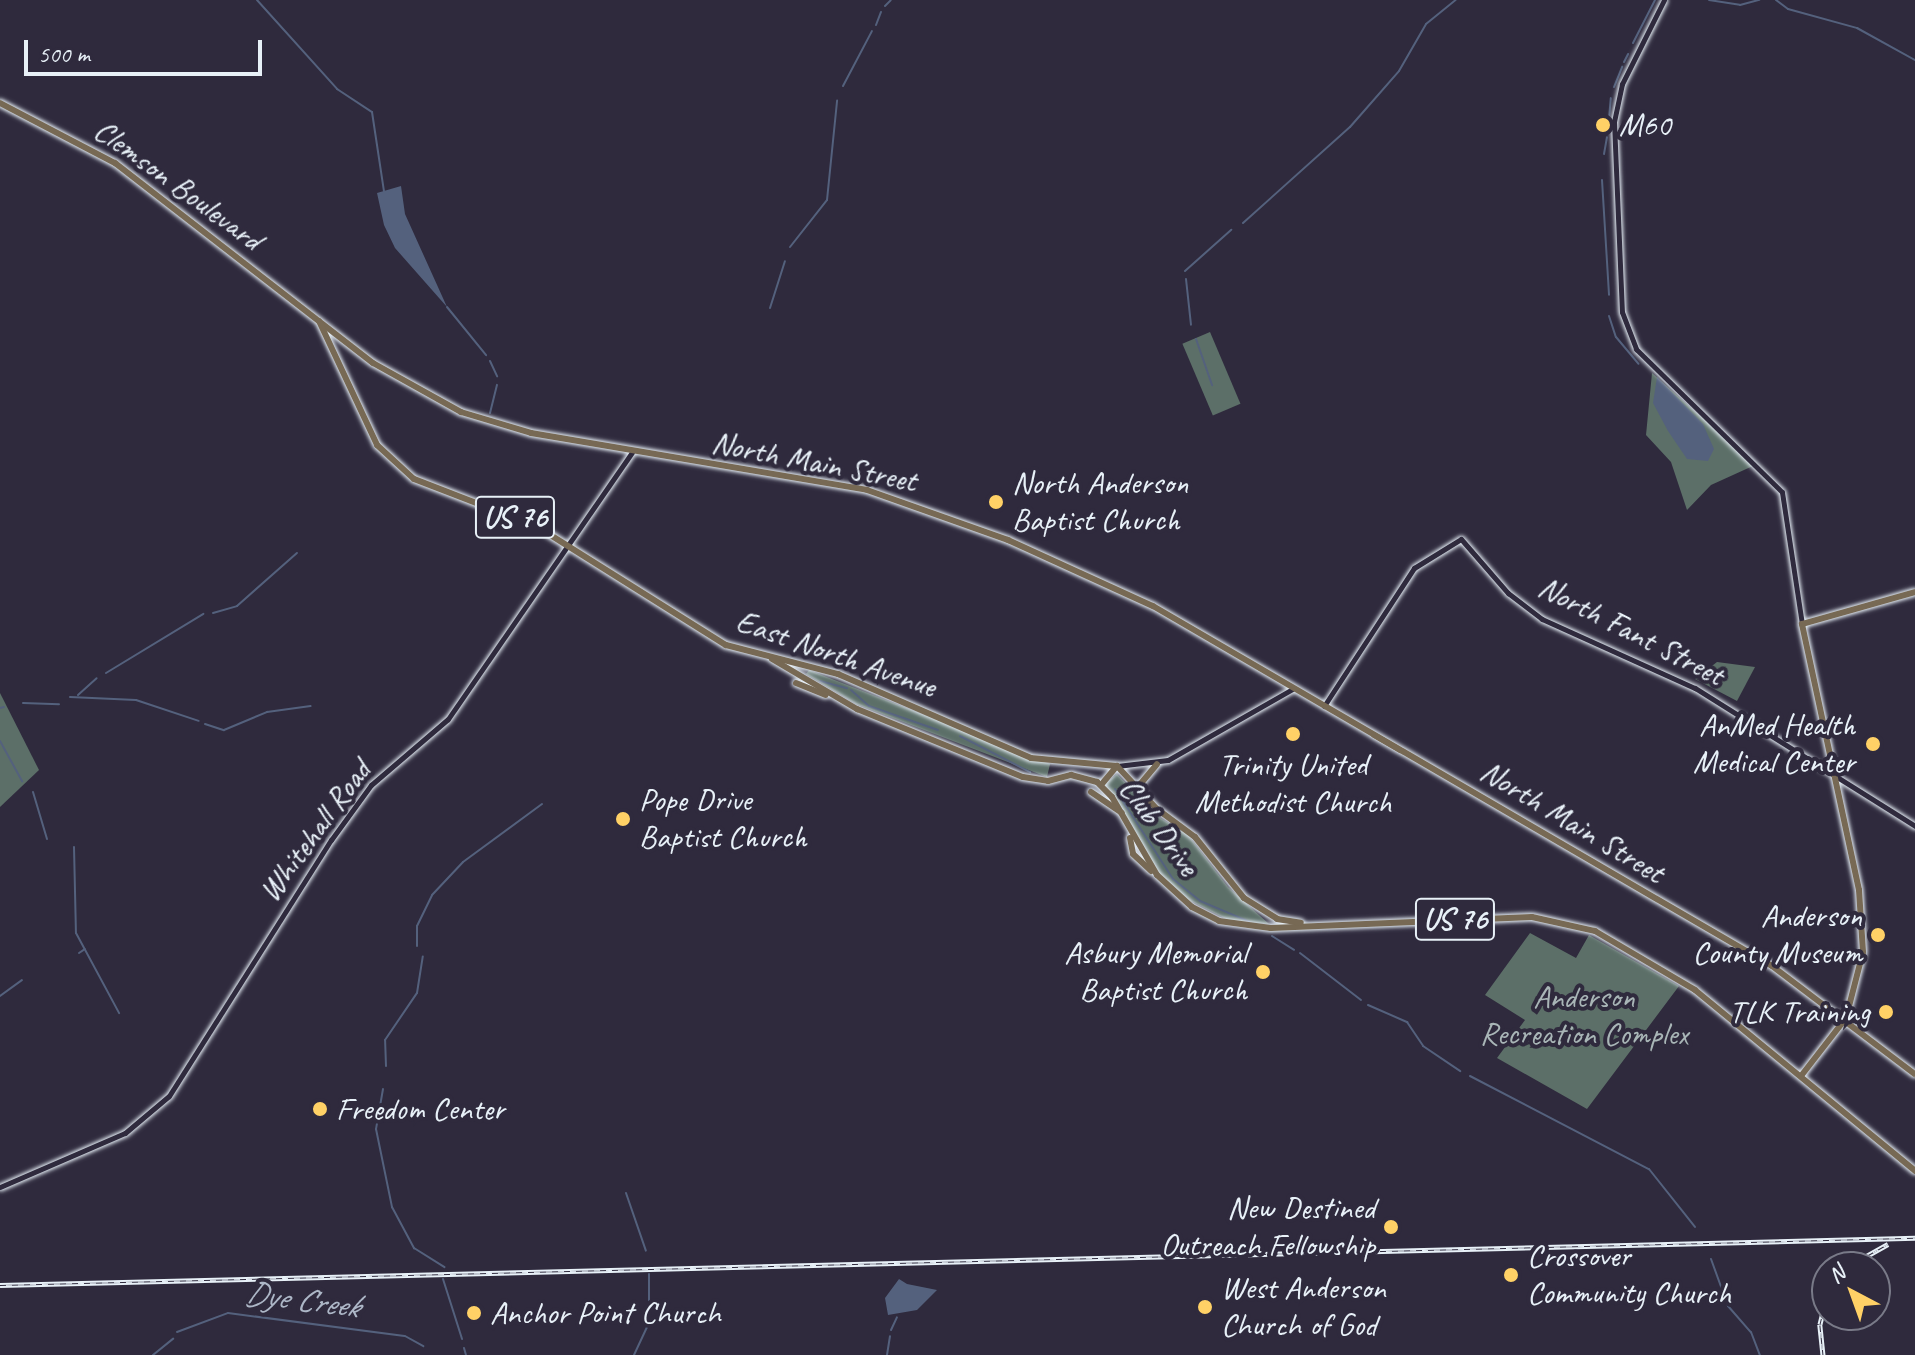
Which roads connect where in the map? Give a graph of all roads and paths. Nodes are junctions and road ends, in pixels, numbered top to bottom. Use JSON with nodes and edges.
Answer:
{"nodes":[{"id":1,"x":1664,"y":0,"type":"edge"},
{"id":2,"x":0,"y":103,"type":"edge"},
{"id":3,"x":319,"y":321,"type":"junction"},
{"id":4,"x":632,"y":452,"type":"junction"},
{"id":5,"x":570,"y":546,"type":"junction"},
{"id":6,"x":1915,"y":592,"type":"edge"},
{"id":7,"x":1802,"y":624,"type":"junction"},
{"id":8,"x":772,"y":659,"type":"junction"},
{"id":9,"x":796,"y":683,"type":"dead end"},
{"id":10,"x":1294,"y":688,"type":"junction"},
{"id":11,"x":831,"y":696,"type":"junction"},
{"id":12,"x":1324,"y":706,"type":"junction"},
{"id":13,"x":1056,"y":764,"type":"junction"},
{"id":14,"x":1157,"y":764,"type":"junction"},
{"id":15,"x":1117,"y":766,"type":"junction"},
{"id":16,"x":1834,"y":773,"type":"junction"},
{"id":17,"x":1051,"y":781,"type":"junction"},
{"id":18,"x":1099,"y":784,"type":"junction"},
{"id":19,"x":1137,"y":788,"type":"junction"},
{"id":20,"x":1091,"y":792,"type":"dead end"},
{"id":21,"x":1122,"y":813,"type":"junction"},
{"id":22,"x":1915,"y":826,"type":"edge"},
{"id":23,"x":1313,"y":924,"type":"junction"},
{"id":24,"x":1846,"y":1018,"type":"junction"},
{"id":25,"x":1915,"y":1074,"type":"edge"},
{"id":26,"x":1801,"y":1076,"type":"junction"},
{"id":27,"x":1915,"y":1171,"type":"edge"},
{"id":28,"x":0,"y":1187,"type":"edge"}],
"edges":[{"from":1,"to":7,"type":"main road"},
{"from":2,"to":3,"type":"main road","name":"Clemson Boulevard","number":"US 76"},
{"from":3,"to":4,"type":"main road","name":"North Main Street"},
{"from":3,"to":5,"type":"main road","name":"East North Avenue","number":"US 76"},
{"from":4,"to":5,"type":"main road","name":"Whitehall Road"},
{"from":4,"to":10,"type":"main road","name":"North Main Street"},
{"from":5,"to":8,"type":"main road","name":"East North Avenue","number":"US 76"},
{"from":5,"to":28,"type":"main road","name":"Whitehall Road"},
{"from":6,"to":7,"type":"main road"},
{"from":7,"to":16,"type":"main road"},
{"from":8,"to":11,"type":"main road","number":"US 76"},
{"from":8,"to":13,"type":"main road","name":"East North Avenue","number":"US 76"},
{"from":9,"to":11,"type":"main road"},
{"from":10,"to":12,"type":"main road","name":"North Main Street"},
{"from":10,"to":14,"type":"main road"},
{"from":11,"to":17,"type":"main road","number":"US 76"},
{"from":12,"to":16,"type":"main road","name":"North Fant Street"},
{"from":12,"to":24,"type":"main road","name":"North Main Street"},
{"from":13,"to":15,"type":"main road","name":"East North Avenue","number":"US 76"},
{"from":13,"to":17,"type":"main road"},
{"from":14,"to":15,"type":"main road"},
{"from":14,"to":19,"type":"main road"},
{"from":15,"to":18,"type":"main road"},
{"from":15,"to":19,"type":"main road","number":"US 76"},
{"from":16,"to":22,"type":"main road","name":"North Fant Street"},
{"from":16,"to":24,"type":"main road"},
{"from":17,"to":18,"type":"main road","number":"US 76"},
{"from":18,"to":21,"type":"main road","name":"Club Drive","number":"US 76"},
{"from":19,"to":23,"type":"main road","number":"US 76"},
{"from":20,"to":21,"type":"main road"},
{"from":21,"to":23,"type":"main road","name":"Club Drive","number":"US 76"},
{"from":23,"to":26,"type":"main road","number":"US 76"},
{"from":24,"to":25,"type":"main road","name":"North Main Street"},
{"from":24,"to":26,"type":"main road"},
{"from":26,"to":27,"type":"main road","number":"US 76"}]}
